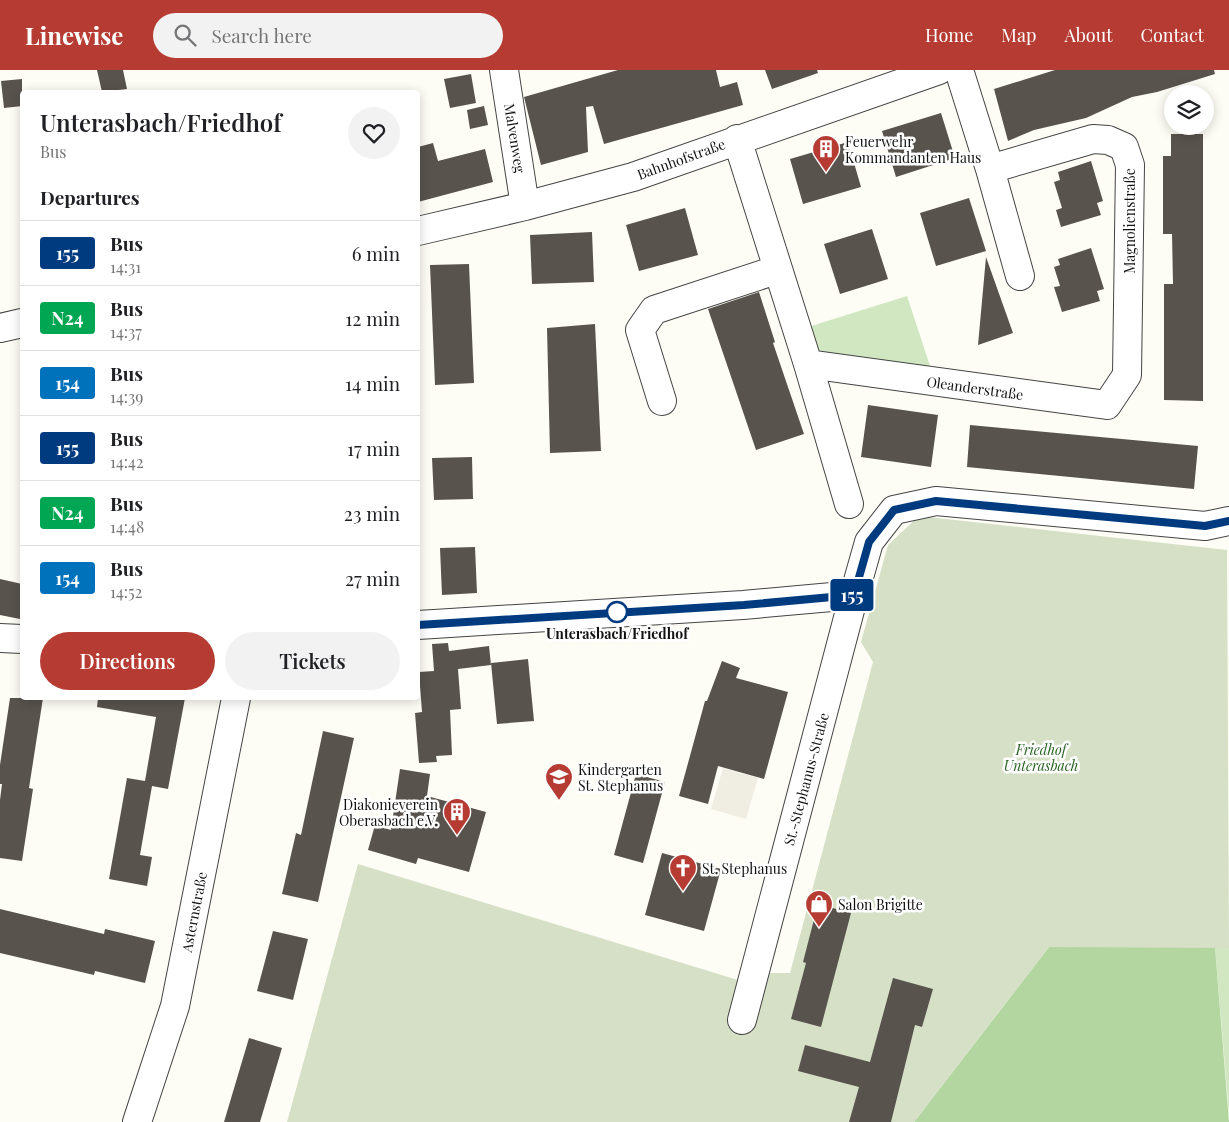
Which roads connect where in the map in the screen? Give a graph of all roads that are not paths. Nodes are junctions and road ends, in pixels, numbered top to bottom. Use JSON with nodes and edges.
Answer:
{"nodes":[{"id":1,"x":504,"y":70,"type":"edge"},
{"id":2,"x":939,"y":70,"type":"edge"},
{"id":3,"x":960,"y":70,"type":"edge"},
{"id":4,"x":737,"y":139,"type":"junction"},
{"id":5,"x":990,"y":169,"type":"junction"},
{"id":6,"x":526,"y":206,"type":"junction"},
{"id":7,"x":420,"y":231,"type":"edge"},
{"id":8,"x":776,"y":270,"type":"junction"},
{"id":9,"x":1020,"y":276,"type":"dead end"},
{"id":10,"x":20,"y":323,"type":"edge"},
{"id":11,"x":0,"y":328,"type":"edge"},
{"id":12,"x":808,"y":364,"type":"junction"},
{"id":13,"x":1127,"y":375,"type":"joint"},
{"id":14,"x":662,"y":401,"type":"dead end"},
{"id":15,"x":849,"y":504,"type":"dead end"},
{"id":16,"x":1229,"y":521,"type":"edge"},
{"id":17,"x":854,"y":595,"type":"junction"},
{"id":18,"x":420,"y":625,"type":"edge"},
{"id":19,"x":0,"y":638,"type":"edge"},
{"id":20,"x":20,"y":639,"type":"edge"},
{"id":21,"x":236,"y":700,"type":"edge"},
{"id":22,"x":742,"y":1020,"type":"dead end"},
{"id":23,"x":137,"y":1122,"type":"edge"}],
"edges":[{"from":1,"to":6,"type":"street","name":"Malvenweg"},
{"from":2,"to":4,"type":"street","name":"Bahnhofstraße"},
{"from":3,"to":5,"type":"street"},
{"from":4,"to":6,"type":"street","name":"Bahnhofstraße"},
{"from":4,"to":8,"type":"street"},
{"from":5,"to":9,"type":"street"},
{"from":5,"to":13,"type":"street","name":"Magnolienstraße"},
{"from":6,"to":7,"type":"street","name":"Bahnhofstraße"},
{"from":8,"to":12,"type":"street"},
{"from":8,"to":14,"type":"street"},
{"from":10,"to":11,"type":"street"},
{"from":12,"to":13,"type":"street","name":"Oleanderstraße"},
{"from":12,"to":15,"type":"street"},
{"from":16,"to":17,"type":"street","name":"St.-Stephanus-Straße"},
{"from":17,"to":18,"type":"street"},
{"from":17,"to":22,"type":"street","name":"St.-Stephanus-Straße"},
{"from":19,"to":20,"type":"street"},
{"from":21,"to":23,"type":"street","name":"Asternstraße"}]}
